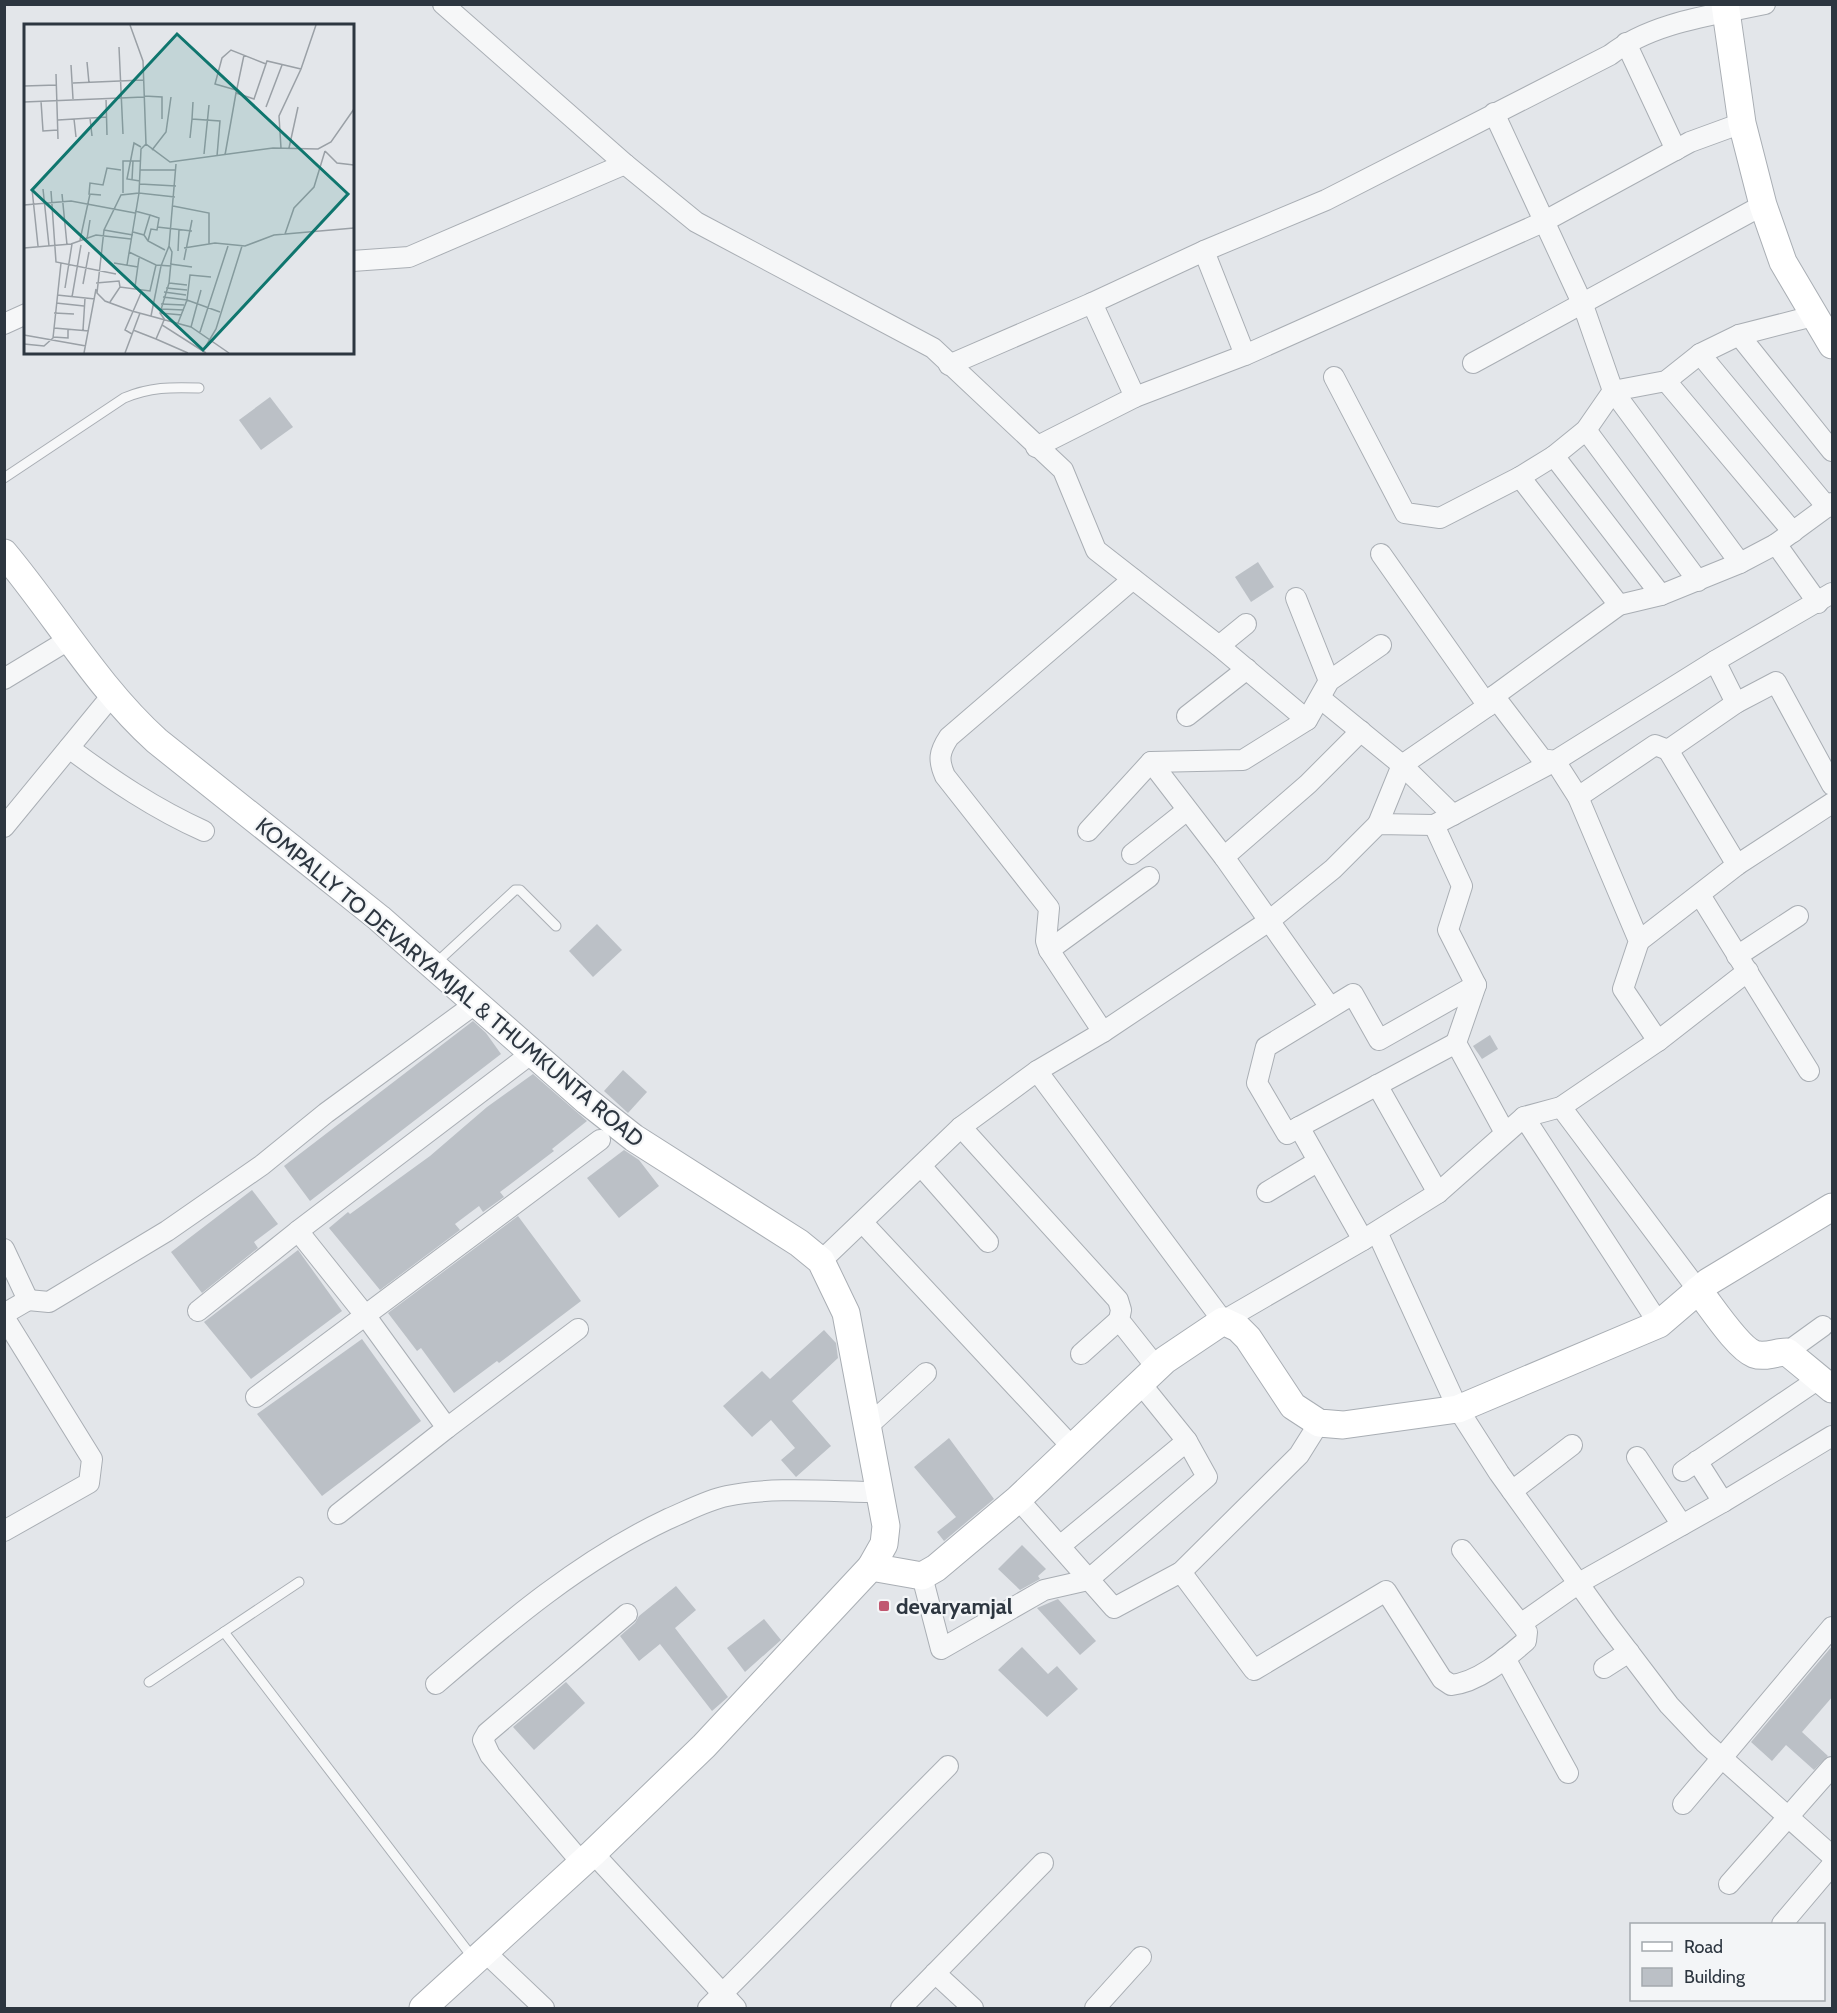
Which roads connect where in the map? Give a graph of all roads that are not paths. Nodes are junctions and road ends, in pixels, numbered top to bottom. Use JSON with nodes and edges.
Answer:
{"nodes":[{"id":1,"x":443,"y":4,"type":"edge"},
{"id":2,"x":1765,"y":4,"type":"edge"},
{"id":3,"x":1726,"y":8,"type":"edge"},
{"id":4,"x":1626,"y":43,"type":"junction"},
{"id":5,"x":1494,"y":112,"type":"junction"},
{"id":6,"x":1742,"y":123,"type":"junction"},
{"id":7,"x":1676,"y":150,"type":"junction"},
{"id":8,"x":625,"y":164,"type":"junction"},
{"id":9,"x":1763,"y":205,"type":"junction"},
{"id":10,"x":1543,"y":222,"type":"junction"},
{"id":11,"x":1203,"y":251,"type":"junction"},
{"id":12,"x":354,"y":261,"type":"edge"},
{"id":13,"x":1092,"y":303,"type":"junction"},
{"id":14,"x":1583,"y":305,"type":"junction"},
{"id":15,"x":24,"y":315,"type":"edge"},
{"id":16,"x":1813,"y":316,"type":"junction"},
{"id":17,"x":4,"y":324,"type":"edge"},
{"id":18,"x":1739,"y":335,"type":"junction"},
{"id":19,"x":1833,"y":345,"type":"edge"},
{"id":20,"x":1701,"y":354,"type":"junction"},
{"id":21,"x":1245,"y":356,"type":"junction"},
{"id":22,"x":1473,"y":363,"type":"dead end"},
{"id":23,"x":949,"y":365,"type":"junction"},
{"id":24,"x":1334,"y":377,"type":"dead end"},
{"id":25,"x":1666,"y":381,"type":"junction"},
{"id":26,"x":199,"y":388,"type":"dead end"},
{"id":27,"x":1613,"y":391,"type":"junction"},
{"id":28,"x":1135,"y":397,"type":"junction"},
{"id":29,"x":1586,"y":430,"type":"junction"},
{"id":30,"x":1036,"y":447,"type":"junction"},
{"id":31,"x":1833,"y":451,"type":"edge"},
{"id":32,"x":1554,"y":456,"type":"junction"},
{"id":33,"x":1520,"y":477,"type":"junction"},
{"id":34,"x":4,"y":478,"type":"edge"},
{"id":35,"x":1830,"y":505,"type":"edge"},
{"id":36,"x":1793,"y":532,"type":"junction"},
{"id":37,"x":1776,"y":544,"type":"junction"},
{"id":38,"x":4,"y":553,"type":"edge"},
{"id":39,"x":1381,"y":554,"type":"dead end"},
{"id":40,"x":1740,"y":562,"type":"junction"},
{"id":41,"x":1133,"y":579,"type":"junction"},
{"id":42,"x":1698,"y":581,"type":"junction"},
{"id":43,"x":1661,"y":595,"type":"junction"},
{"id":44,"x":1296,"y":598,"type":"dead end"},
{"id":45,"x":1825,"y":598,"type":"edge"},
{"id":46,"x":1619,"y":605,"type":"junction"},
{"id":47,"x":1246,"y":624,"type":"dead end"},
{"id":48,"x":70,"y":639,"type":"junction"},
{"id":49,"x":1381,"y":645,"type":"dead end"},
{"id":50,"x":1219,"y":646,"type":"junction"},
{"id":51,"x":1715,"y":660,"type":"junction"},
{"id":52,"x":1247,"y":669,"type":"junction"},
{"id":53,"x":4,"y":679,"type":"edge"},
{"id":54,"x":1324,"y":690,"type":"junction"},
{"id":55,"x":113,"y":694,"type":"junction"},
{"id":56,"x":1491,"y":701,"type":"junction"},
{"id":57,"x":1736,"y":703,"type":"junction"},
{"id":58,"x":1187,"y":716,"type":"dead end"},
{"id":59,"x":1307,"y":720,"type":"junction"},
{"id":60,"x":1361,"y":731,"type":"junction"},
{"id":61,"x":69,"y":748,"type":"junction"},
{"id":62,"x":1668,"y":750,"type":"junction"},
{"id":63,"x":1555,"y":761,"type":"junction"},
{"id":64,"x":1151,"y":762,"type":"junction"},
{"id":65,"x":1402,"y":765,"type":"junction"},
{"id":66,"x":1833,"y":785,"type":"edge"},
{"id":67,"x":1578,"y":797,"type":"junction"},
{"id":68,"x":1833,"y":803,"type":"edge"},
{"id":69,"x":1186,"y":811,"type":"junction"},
{"id":70,"x":1453,"y":815,"type":"junction"},
{"id":71,"x":1378,"y":824,"type":"junction"},
{"id":72,"x":1434,"y":825,"type":"junction"},
{"id":73,"x":4,"y":827,"type":"edge"},
{"id":74,"x":204,"y":831,"type":"dead end"},
{"id":75,"x":1088,"y":831,"type":"dead end"},
{"id":76,"x":1132,"y":854,"type":"dead end"},
{"id":77,"x":1224,"y":856,"type":"junction"},
{"id":78,"x":1737,"y":866,"type":"junction"},
{"id":79,"x":1149,"y":877,"type":"dead end"},
{"id":80,"x":1700,"y":896,"type":"junction"},
{"id":81,"x":1798,"y":916,"type":"dead end"},
{"id":82,"x":1269,"y":921,"type":"junction"},
{"id":83,"x":556,"y":926,"type":"dead end"},
{"id":84,"x":1639,"y":941,"type":"junction"},
{"id":85,"x":1049,"y":950,"type":"junction"},
{"id":86,"x":1742,"y":963,"type":"junction"},
{"id":87,"x":432,"y":967,"type":"junction"},
{"id":88,"x":1476,"y":985,"type":"junction"},
{"id":89,"x":475,"y":1004,"type":"junction"},
{"id":90,"x":1330,"y":1007,"type":"junction"},
{"id":91,"x":1103,"y":1032,"type":"junction"},
{"id":92,"x":1658,"y":1041,"type":"junction"},
{"id":93,"x":1456,"y":1043,"type":"junction"},
{"id":94,"x":532,"y":1053,"type":"junction"},
{"id":95,"x":1037,"y":1071,"type":"junction"},
{"id":96,"x":1809,"y":1071,"type":"dead end"},
{"id":97,"x":1377,"y":1085,"type":"junction"},
{"id":98,"x":1561,"y":1107,"type":"junction"},
{"id":99,"x":1524,"y":1117,"type":"junction"},
{"id":100,"x":961,"y":1127,"type":"junction"},
{"id":101,"x":1299,"y":1127,"type":"junction"},
{"id":102,"x":1504,"y":1131,"type":"junction"},
{"id":103,"x":600,"y":1140,"type":"dead end"},
{"id":104,"x":1317,"y":1162,"type":"junction"},
{"id":105,"x":921,"y":1166,"type":"junction"},
{"id":106,"x":1267,"y":1192,"type":"dead end"},
{"id":107,"x":1438,"y":1193,"type":"junction"},
{"id":108,"x":1833,"y":1207,"type":"edge"},
{"id":109,"x":863,"y":1223,"type":"junction"},
{"id":110,"x":298,"y":1231,"type":"junction"},
{"id":111,"x":1370,"y":1236,"type":"junction"},
{"id":112,"x":988,"y":1242,"type":"dead end"},
{"id":113,"x":4,"y":1249,"type":"edge"},
{"id":114,"x":821,"y":1261,"type":"junction"},
{"id":115,"x":1698,"y":1290,"type":"junction"},
{"id":116,"x":28,"y":1300,"type":"junction"},
{"id":117,"x":198,"y":1311,"type":"dead end"},
{"id":118,"x":4,"y":1315,"type":"edge"},
{"id":119,"x":365,"y":1315,"type":"junction"},
{"id":120,"x":1119,"y":1320,"type":"junction"},
{"id":121,"x":1223,"y":1321,"type":"junction"},
{"id":122,"x":1659,"y":1324,"type":"junction"},
{"id":123,"x":1823,"y":1326,"type":"dead end"},
{"id":124,"x":578,"y":1329,"type":"dead end"},
{"id":125,"x":1787,"y":1352,"type":"junction"},
{"id":126,"x":1082,"y":1354,"type":"dead end"},
{"id":127,"x":926,"y":1373,"type":"dead end"},
{"id":128,"x":1149,"y":1376,"type":"junction"},
{"id":129,"x":1826,"y":1383,"type":"edge"},
{"id":130,"x":256,"y":1397,"type":"dead end"},
{"id":131,"x":1458,"y":1409,"type":"junction"},
{"id":132,"x":1319,"y":1423,"type":"junction"},
{"id":133,"x":868,"y":1426,"type":"junction"},
{"id":134,"x":447,"y":1428,"type":"junction"},
{"id":135,"x":1833,"y":1436,"type":"edge"},
{"id":136,"x":1187,"y":1441,"type":"junction"},
{"id":137,"x":1572,"y":1445,"type":"dead end"},
{"id":138,"x":1073,"y":1448,"type":"junction"},
{"id":139,"x":1638,"y":1457,"type":"dead end"},
{"id":140,"x":1512,"y":1491,"type":"junction"},
{"id":141,"x":882,"y":1492,"type":"junction"},
{"id":142,"x":1018,"y":1499,"type":"junction"},
{"id":143,"x":1723,"y":1502,"type":"junction"},
{"id":144,"x":338,"y":1514,"type":"dead end"},
{"id":145,"x":1683,"y":1525,"type":"junction"},
{"id":146,"x":4,"y":1531,"type":"edge"},
{"id":147,"x":1060,"y":1546,"type":"junction"},
{"id":148,"x":1462,"y":1550,"type":"dead end"},
{"id":149,"x":871,"y":1567,"type":"junction"},
{"id":150,"x":1181,"y":1572,"type":"junction"},
{"id":151,"x":922,"y":1576,"type":"junction"},
{"id":152,"x":1088,"y":1580,"type":"junction"},
{"id":153,"x":299,"y":1582,"type":"dead end"},
{"id":154,"x":1579,"y":1582,"type":"junction"},
{"id":155,"x":627,"y":1614,"type":"dead end"},
{"id":156,"x":1522,"y":1623,"type":"junction"},
{"id":157,"x":1833,"y":1627,"type":"edge"},
{"id":158,"x":224,"y":1632,"type":"junction"},
{"id":159,"x":1629,"y":1652,"type":"junction"},
{"id":160,"x":1505,"y":1658,"type":"junction"},
{"id":161,"x":1604,"y":1668,"type":"dead end"},
{"id":162,"x":149,"y":1682,"type":"dead end"},
{"id":163,"x":436,"y":1684,"type":"dead end"},
{"id":164,"x":1722,"y":1758,"type":"junction"},
{"id":165,"x":948,"y":1766,"type":"dead end"},
{"id":166,"x":1833,"y":1767,"type":"edge"},
{"id":167,"x":1568,"y":1773,"type":"dead end"},
{"id":168,"x":1683,"y":1803,"type":"dead end"},
{"id":169,"x":1790,"y":1818,"type":"junction"},
{"id":170,"x":1833,"y":1856,"type":"edge"},
{"id":171,"x":587,"y":1858,"type":"junction"},
{"id":172,"x":1043,"y":1863,"type":"dead end"},
{"id":173,"x":1833,"y":1865,"type":"edge"},
{"id":174,"x":1729,"y":1884,"type":"dead end"},
{"id":175,"x":1783,"y":1923,"type":"edge"},
{"id":176,"x":479,"y":1956,"type":"junction"},
{"id":177,"x":1141,"y":1957,"type":"dead end"},
{"id":178,"x":935,"y":1973,"type":"junction"},
{"id":179,"x":722,"y":2004,"type":"edge"},
{"id":180,"x":423,"y":2008,"type":"edge"},
{"id":181,"x":544,"y":2008,"type":"edge"},
{"id":182,"x":901,"y":2008,"type":"edge"},
{"id":183,"x":973,"y":2008,"type":"edge"},
{"id":184,"x":1095,"y":2008,"type":"edge"}],
"edges":[{"from":1,"to":8,"type":"street"},
{"from":2,"to":3,"type":"street"},
{"from":3,"to":4,"type":"street"},
{"from":3,"to":6,"type":"main road"},
{"from":4,"to":5,"type":"street"},
{"from":4,"to":7,"type":"street"},
{"from":5,"to":10,"type":"street"},
{"from":5,"to":11,"type":"street"},
{"from":6,"to":7,"type":"street"},
{"from":6,"to":9,"type":"main road"},
{"from":7,"to":10,"type":"street"},
{"from":8,"to":12,"type":"street"},
{"from":8,"to":23,"type":"street"},
{"from":9,"to":14,"type":"street"},
{"from":9,"to":16,"type":"main road"},
{"from":10,"to":14,"type":"street"},
{"from":10,"to":21,"type":"street"},
{"from":11,"to":13,"type":"street"},
{"from":11,"to":21,"type":"street"},
{"from":13,"to":23,"type":"street"},
{"from":13,"to":28,"type":"street"},
{"from":14,"to":22,"type":"street"},
{"from":14,"to":27,"type":"street"},
{"from":15,"to":17,"type":"street"},
{"from":16,"to":18,"type":"street"},
{"from":16,"to":19,"type":"main road"},
{"from":18,"to":20,"type":"street"},
{"from":18,"to":31,"type":"street"},
{"from":20,"to":25,"type":"street"},
{"from":20,"to":35,"type":"street"},
{"from":21,"to":28,"type":"street"},
{"from":23,"to":30,"type":"street"},
{"from":24,"to":33,"type":"street"},
{"from":25,"to":27,"type":"street"},
{"from":25,"to":36,"type":"street"},
{"from":26,"to":34,"type":"lane"},
{"from":27,"to":29,"type":"street"},
{"from":27,"to":40,"type":"street"},
{"from":28,"to":30,"type":"street"},
{"from":29,"to":32,"type":"street"},
{"from":29,"to":42,"type":"street"},
{"from":30,"to":41,"type":"street"},
{"from":32,"to":33,"type":"street"},
{"from":32,"to":43,"type":"street"},
{"from":33,"to":46,"type":"street"},
{"from":35,"to":36,"type":"street"},
{"from":36,"to":37,"type":"street"},
{"from":37,"to":40,"type":"street"},
{"from":37,"to":45,"type":"street"},
{"from":38,"to":48,"type":"main road","name":"KOMPALLY TO DEVARYAMJAL & THUMKUNTA ROAD"},
{"from":39,"to":56,"type":"street"},
{"from":40,"to":42,"type":"street"},
{"from":41,"to":50,"type":"street"},
{"from":41,"to":85,"type":"street"},
{"from":42,"to":43,"type":"street"},
{"from":43,"to":46,"type":"street"},
{"from":44,"to":54,"type":"street"},
{"from":45,"to":51,"type":"street"},
{"from":46,"to":56,"type":"street"},
{"from":47,"to":50,"type":"street"},
{"from":48,"to":53,"type":"street"},
{"from":48,"to":55,"type":"main road","name":"KOMPALLY TO DEVARYAMJAL & THUMKUNTA ROAD"},
{"from":49,"to":54,"type":"street"},
{"from":50,"to":52,"type":"street"},
{"from":51,"to":57,"type":"street"},
{"from":51,"to":63,"type":"street"},
{"from":52,"to":58,"type":"street"},
{"from":52,"to":59,"type":"street"},
{"from":54,"to":59,"type":"street"},
{"from":54,"to":60,"type":"street"},
{"from":55,"to":61,"type":"street"},
{"from":55,"to":87,"type":"main road","name":"KOMPALLY TO DEVARYAMJAL & THUMKUNTA ROAD"},
{"from":56,"to":63,"type":"street"},
{"from":56,"to":65,"type":"street"},
{"from":57,"to":62,"type":"street"},
{"from":57,"to":66,"type":"street"},
{"from":59,"to":64,"type":"street"},
{"from":60,"to":65,"type":"street"},
{"from":60,"to":77,"type":"street"},
{"from":61,"to":73,"type":"street"},
{"from":61,"to":74,"type":"street"},
{"from":62,"to":67,"type":"street"},
{"from":62,"to":78,"type":"street"},
{"from":63,"to":67,"type":"street"},
{"from":63,"to":70,"type":"street"},
{"from":64,"to":69,"type":"street"},
{"from":64,"to":75,"type":"street"},
{"from":65,"to":70,"type":"street"},
{"from":65,"to":71,"type":"street"},
{"from":67,"to":84,"type":"street"},
{"from":68,"to":78,"type":"street"},
{"from":69,"to":76,"type":"street"},
{"from":69,"to":77,"type":"street"},
{"from":70,"to":72,"type":"street"},
{"from":71,"to":72,"type":"street"},
{"from":71,"to":82,"type":"street"},
{"from":72,"to":88,"type":"street"},
{"from":77,"to":82,"type":"street"},
{"from":78,"to":80,"type":"street"},
{"from":79,"to":85,"type":"street"},
{"from":80,"to":84,"type":"street"},
{"from":80,"to":86,"type":"street"},
{"from":81,"to":86,"type":"street"},
{"from":82,"to":90,"type":"street"},
{"from":82,"to":91,"type":"street"},
{"from":83,"to":87,"type":"lane"},
{"from":84,"to":92,"type":"street"},
{"from":85,"to":91,"type":"street"},
{"from":86,"to":92,"type":"street"},
{"from":86,"to":96,"type":"street"},
{"from":87,"to":89,"type":"main road","name":"KOMPALLY TO DEVARYAMJAL & THUMKUNTA ROAD"},
{"from":88,"to":90,"type":"street"},
{"from":88,"to":93,"type":"street"},
{"from":89,"to":94,"type":"main road","name":"KOMPALLY TO DEVARYAMJAL & THUMKUNTA ROAD"},
{"from":89,"to":116,"type":"street"},
{"from":90,"to":101,"type":"street"},
{"from":91,"to":95,"type":"street"},
{"from":92,"to":98,"type":"street"},
{"from":93,"to":97,"type":"street"},
{"from":93,"to":102,"type":"street"},
{"from":94,"to":110,"type":"street"},
{"from":94,"to":114,"type":"main road","name":"KOMPALLY TO DEVARYAMJAL & THUMKUNTA ROAD"},
{"from":95,"to":100,"type":"street"},
{"from":95,"to":121,"type":"street"},
{"from":97,"to":101,"type":"street"},
{"from":97,"to":107,"type":"street"},
{"from":98,"to":99,"type":"street"},
{"from":98,"to":115,"type":"street"},
{"from":99,"to":102,"type":"street"},
{"from":99,"to":122,"type":"street"},
{"from":100,"to":105,"type":"street"},
{"from":100,"to":120,"type":"street"},
{"from":101,"to":104,"type":"street"},
{"from":102,"to":107,"type":"street"},
{"from":103,"to":119,"type":"street"},
{"from":104,"to":106,"type":"street"},
{"from":104,"to":111,"type":"street"},
{"from":105,"to":109,"type":"street"},
{"from":105,"to":112,"type":"street"},
{"from":107,"to":111,"type":"street"},
{"from":108,"to":115,"type":"main road"},
{"from":109,"to":114,"type":"street"},
{"from":109,"to":138,"type":"street"},
{"from":110,"to":117,"type":"street"},
{"from":110,"to":119,"type":"street"},
{"from":111,"to":121,"type":"street"},
{"from":111,"to":131,"type":"street"},
{"from":113,"to":116,"type":"street"},
{"from":114,"to":133,"type":"main road","name":"KOMPALLY TO DEVARYAMJAL & THUMKUNTA ROAD"},
{"from":115,"to":122,"type":"main road"},
{"from":115,"to":125,"type":"main road"},
{"from":116,"to":118,"type":"street"},
{"from":118,"to":146,"type":"street"},
{"from":119,"to":130,"type":"street"},
{"from":119,"to":134,"type":"street"},
{"from":120,"to":126,"type":"street"},
{"from":120,"to":128,"type":"street"},
{"from":121,"to":128,"type":"main road"},
{"from":121,"to":132,"type":"main road"},
{"from":122,"to":131,"type":"main road"},
{"from":123,"to":125,"type":"street"},
{"from":124,"to":134,"type":"street"},
{"from":125,"to":129,"type":"main road"},
{"from":127,"to":133,"type":"street"},
{"from":128,"to":136,"type":"street"},
{"from":128,"to":138,"type":"main road"},
{"from":129,"to":143,"type":"street"},
{"from":131,"to":132,"type":"main road"},
{"from":131,"to":140,"type":"street"},
{"from":132,"to":150,"type":"street"},
{"from":133,"to":141,"type":"main road","name":"KOMPALLY TO DEVARYAMJAL & THUMKUNTA ROAD"},
{"from":134,"to":144,"type":"street"},
{"from":135,"to":143,"type":"street"},
{"from":136,"to":147,"type":"street"},
{"from":136,"to":152,"type":"street"},
{"from":137,"to":140,"type":"street"},
{"from":138,"to":142,"type":"main road"},
{"from":139,"to":145,"type":"street"},
{"from":140,"to":154,"type":"street"},
{"from":141,"to":149,"type":"main road","name":"KOMPALLY TO DEVARYAMJAL & THUMKUNTA ROAD"},
{"from":141,"to":163,"type":"street"},
{"from":142,"to":147,"type":"street"},
{"from":142,"to":151,"type":"main road"},
{"from":143,"to":145,"type":"street"},
{"from":145,"to":154,"type":"street"},
{"from":147,"to":152,"type":"street"},
{"from":148,"to":156,"type":"street"},
{"from":149,"to":151,"type":"main road"},
{"from":149,"to":171,"type":"main road","name":"KOMPALLY TO DEVARYAMJAL & THUMKUNTA ROAD"},
{"from":150,"to":152,"type":"street"},
{"from":150,"to":160,"type":"street"},
{"from":151,"to":152,"type":"street"},
{"from":153,"to":158,"type":"lane"},
{"from":154,"to":156,"type":"street"},
{"from":154,"to":159,"type":"street"},
{"from":155,"to":171,"type":"street"},
{"from":156,"to":160,"type":"street"},
{"from":157,"to":164,"type":"street"},
{"from":158,"to":162,"type":"lane"},
{"from":158,"to":176,"type":"lane"},
{"from":159,"to":161,"type":"street"},
{"from":159,"to":164,"type":"street"},
{"from":160,"to":167,"type":"street"},
{"from":164,"to":168,"type":"street"},
{"from":164,"to":169,"type":"street"},
{"from":165,"to":179,"type":"street"},
{"from":166,"to":169,"type":"street"},
{"from":169,"to":170,"type":"street"},
{"from":169,"to":174,"type":"street"},
{"from":171,"to":176,"type":"main road","name":"KOMPALLY TO DEVARYAMJAL & THUMKUNTA ROAD"},
{"from":171,"to":179,"type":"street"},
{"from":172,"to":178,"type":"street"},
{"from":173,"to":175,"type":"street"},
{"from":176,"to":180,"type":"main road","name":"KOMPALLY TO DEVARYAMJAL & THUMKUNTA ROAD"},
{"from":176,"to":181,"type":"street"},
{"from":177,"to":184,"type":"street"},
{"from":178,"to":182,"type":"street"},
{"from":178,"to":183,"type":"street"}]}
